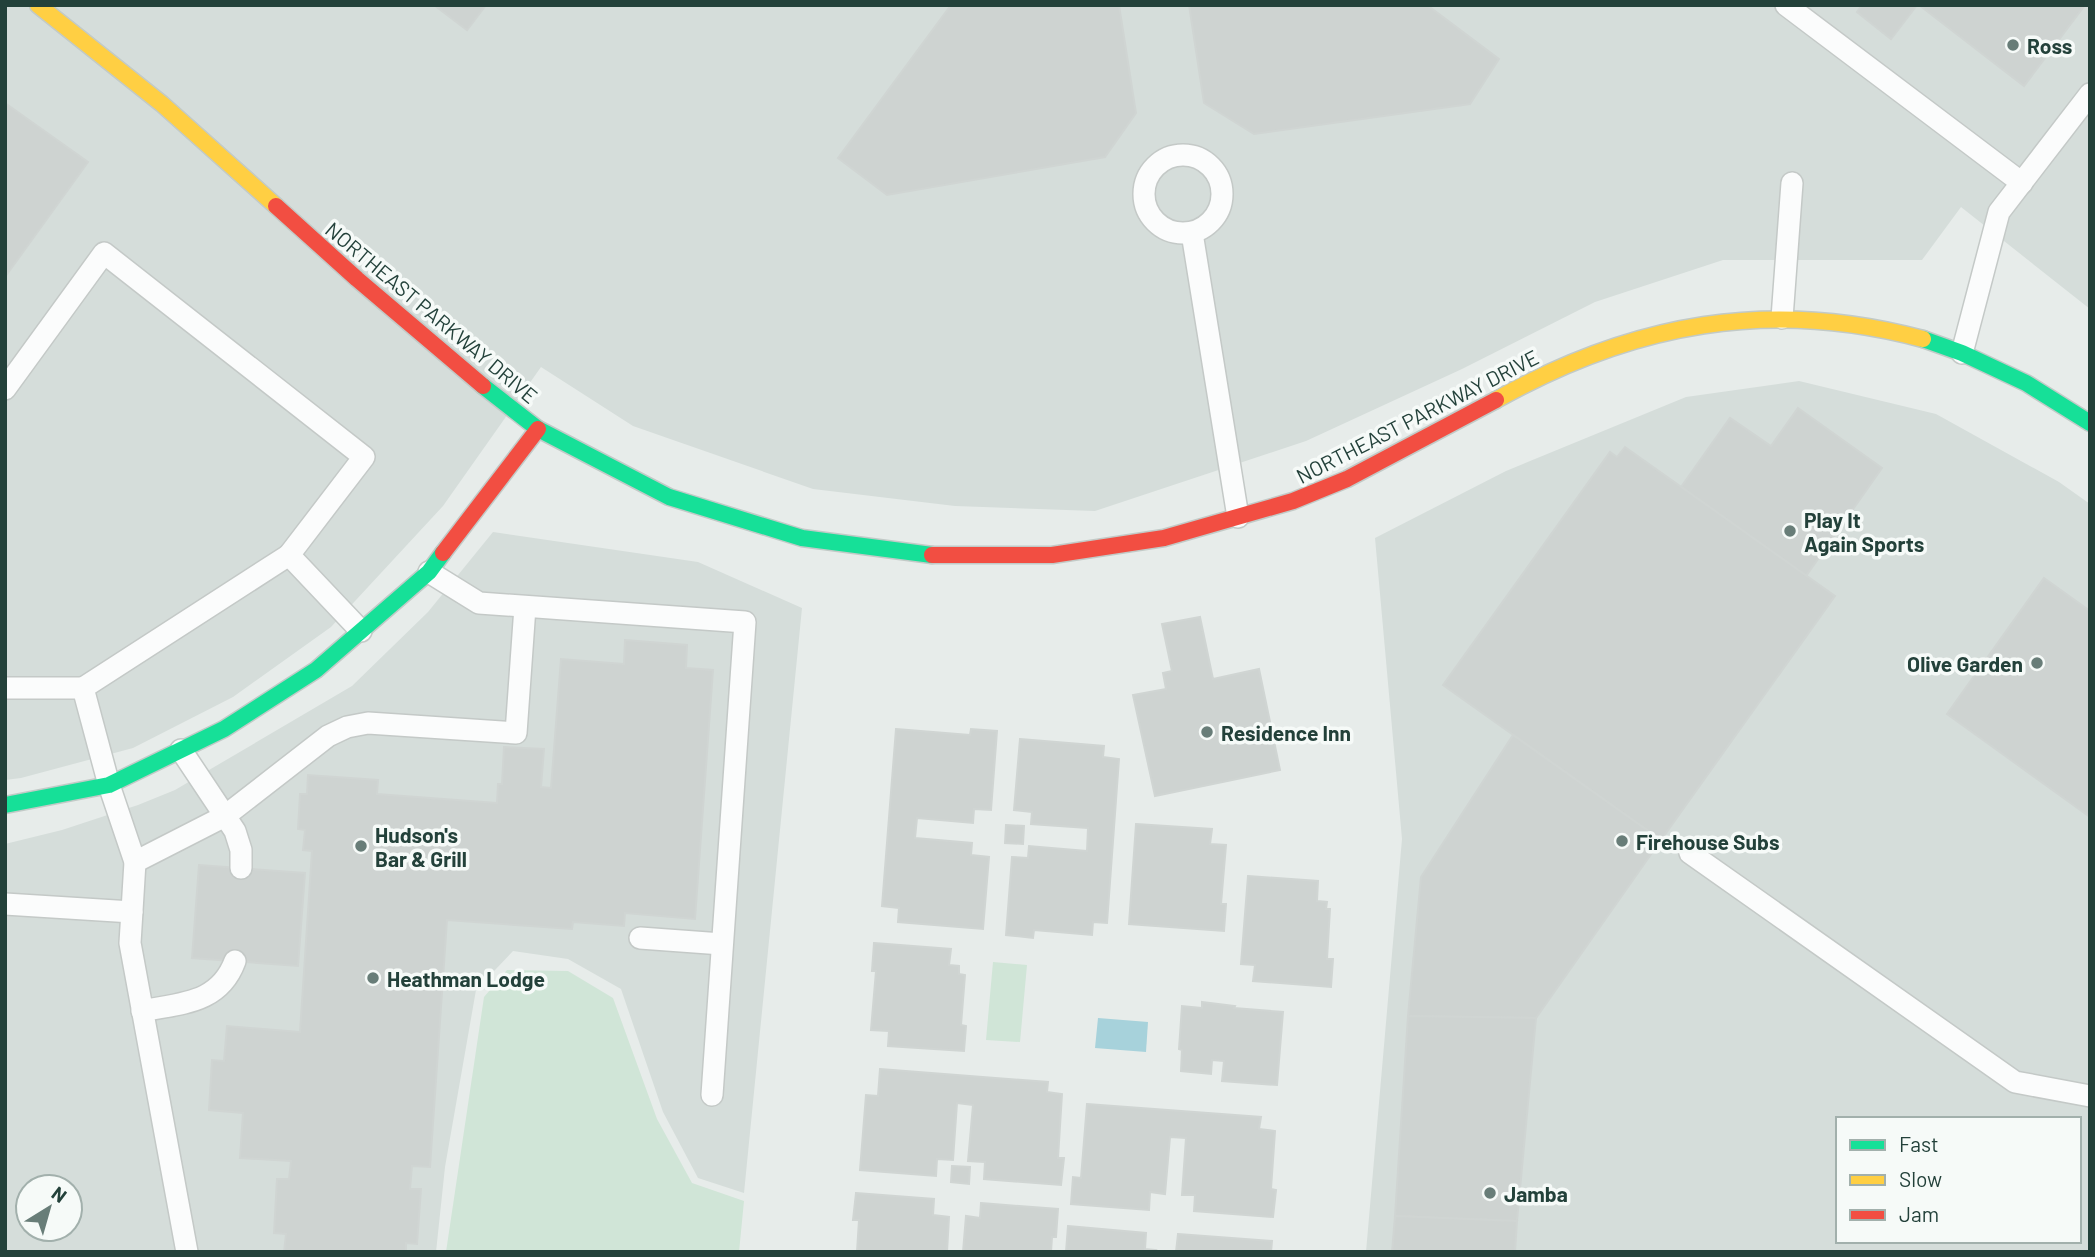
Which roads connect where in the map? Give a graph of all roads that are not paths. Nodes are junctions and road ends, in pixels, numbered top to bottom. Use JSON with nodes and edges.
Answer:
{"nodes":[{"id":1,"x":38,"y":5,"type":"edge"},
{"id":2,"x":1786,"y":5,"type":"edge"},
{"id":3,"x":2090,"y":94,"type":"edge"},
{"id":4,"x":1792,"y":183,"type":"dead end"},
{"id":5,"x":2022,"y":183,"type":"junction"},
{"id":6,"x":1192,"y":233,"type":"dead end"},
{"id":7,"x":1782,"y":318,"type":"junction"},
{"id":8,"x":1962,"y":353,"type":"junction"},
{"id":9,"x":5,"y":388,"type":"edge"},
{"id":10,"x":2090,"y":423,"type":"edge"},
{"id":11,"x":538,"y":429,"type":"junction"},
{"id":12,"x":1238,"y":517,"type":"junction"},
{"id":13,"x":289,"y":555,"type":"junction"},
{"id":14,"x":429,"y":572,"type":"junction"},
{"id":15,"x":525,"y":607,"type":"junction"},
{"id":16,"x":361,"y":631,"type":"junction"},
{"id":17,"x":5,"y":688,"type":"edge"},
{"id":18,"x":83,"y":688,"type":"junction"},
{"id":19,"x":181,"y":750,"type":"junction"},
{"id":20,"x":109,"y":785,"type":"junction"},
{"id":21,"x":5,"y":805,"type":"edge"},
{"id":22,"x":225,"y":816,"type":"junction"},
{"id":23,"x":1690,"y":853,"type":"dead end"},
{"id":24,"x":135,"y":862,"type":"junction"},
{"id":25,"x":241,"y":868,"type":"dead end"},
{"id":26,"x":5,"y":904,"type":"edge"},
{"id":27,"x":132,"y":912,"type":"junction"},
{"id":28,"x":640,"y":938,"type":"dead end"},
{"id":29,"x":722,"y":944,"type":"junction"},
{"id":30,"x":235,"y":961,"type":"dead end"},
{"id":31,"x":142,"y":1011,"type":"junction"},
{"id":32,"x":712,"y":1096,"type":"dead end"},
{"id":33,"x":2090,"y":1096,"type":"edge"},
{"id":34,"x":187,"y":1252,"type":"edge"}],
"edges":[{"from":1,"to":11,"type":"street","name":"NORTHEAST PARKWAY DRIVE"},
{"from":2,"to":5,"type":"lane"},
{"from":3,"to":5,"type":"lane"},
{"from":4,"to":7,"type":"lane"},
{"from":5,"to":8,"type":"lane"},
{"from":6,"to":12,"type":"lane"},
{"from":7,"to":8,"type":"street","name":"NORTHEAST PARKWAY DRIVE"},
{"from":7,"to":12,"type":"street","name":"NORTHEAST PARKWAY DRIVE"},
{"from":8,"to":10,"type":"street","name":"NORTHEAST PARKWAY DRIVE"},
{"from":9,"to":13,"type":"lane"},
{"from":11,"to":12,"type":"street","name":"NORTHEAST PARKWAY DRIVE"},
{"from":11,"to":14,"type":"street"},
{"from":13,"to":16,"type":"lane"},
{"from":13,"to":18,"type":"lane"},
{"from":14,"to":15,"type":"lane"},
{"from":14,"to":16,"type":"street"},
{"from":15,"to":22,"type":"lane"},
{"from":15,"to":29,"type":"lane"},
{"from":16,"to":19,"type":"street"},
{"from":17,"to":18,"type":"lane"},
{"from":18,"to":20,"type":"lane"},
{"from":19,"to":20,"type":"street"},
{"from":19,"to":22,"type":"lane"},
{"from":20,"to":21,"type":"street"},
{"from":20,"to":24,"type":"lane"},
{"from":22,"to":24,"type":"lane"},
{"from":22,"to":25,"type":"lane"},
{"from":23,"to":33,"type":"lane"},
{"from":24,"to":27,"type":"lane"},
{"from":26,"to":27,"type":"lane"},
{"from":27,"to":31,"type":"lane"},
{"from":28,"to":29,"type":"lane"},
{"from":29,"to":32,"type":"lane"},
{"from":30,"to":31,"type":"lane"},
{"from":31,"to":34,"type":"lane"}]}
